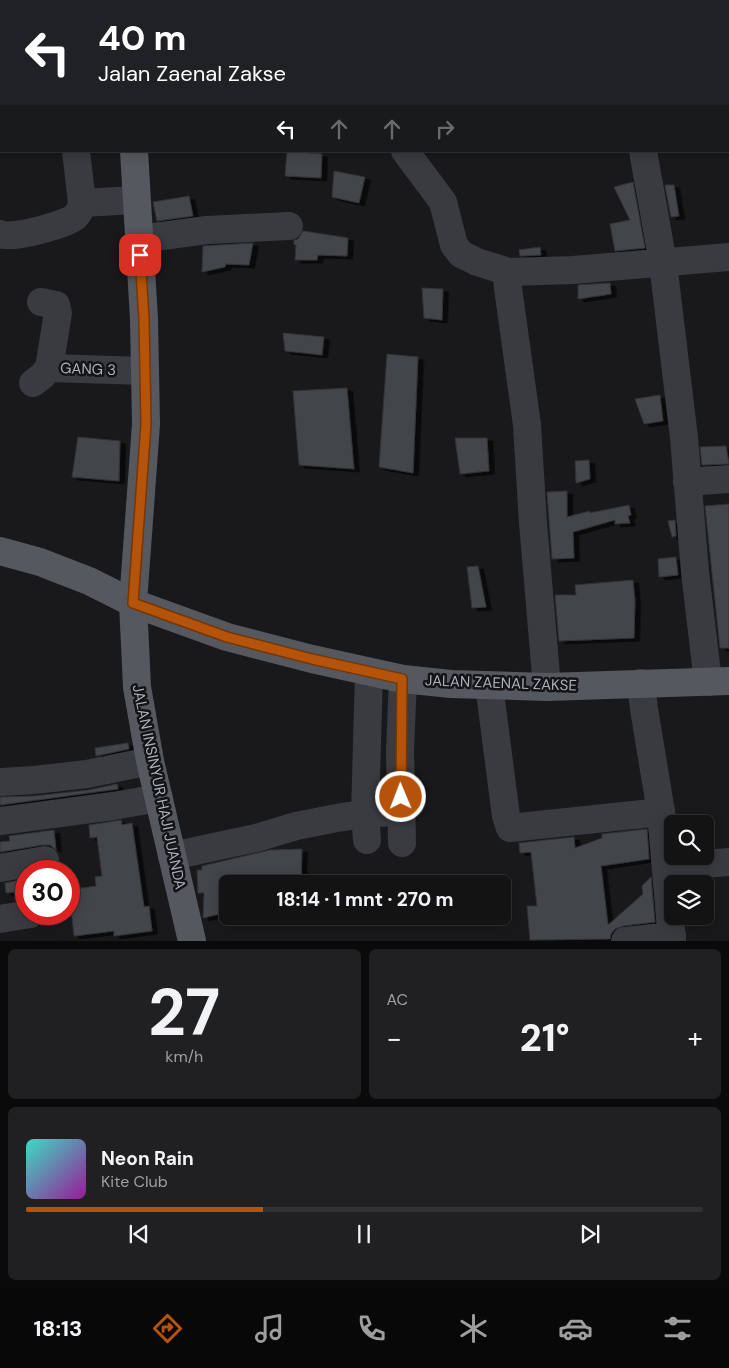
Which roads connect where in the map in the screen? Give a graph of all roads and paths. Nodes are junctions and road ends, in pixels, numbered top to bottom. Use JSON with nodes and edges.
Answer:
{"nodes":[{"id":1,"x":76,"y":152,"type":"edge"},
{"id":2,"x":134,"y":152,"type":"edge"},
{"id":3,"x":406,"y":152,"type":"edge"},
{"id":4,"x":643,"y":152,"type":"edge"},
{"id":5,"x":136,"y":200,"type":"junction"},
{"id":6,"x":82,"y":203,"type":"junction"},
{"id":7,"x":289,"y":226,"type":"dead end"},
{"id":8,"x":0,"y":234,"type":"edge"},
{"id":9,"x":139,"y":239,"type":"junction"},
{"id":10,"x":729,"y":257,"type":"edge"},
{"id":11,"x":663,"y":263,"type":"junction"},
{"id":12,"x":510,"y":272,"type":"junction"},
{"id":13,"x":41,"y":302,"type":"dead end"},
{"id":14,"x":145,"y":371,"type":"junction"},
{"id":15,"x":729,"y":479,"type":"edge"},
{"id":16,"x":687,"y":482,"type":"junction"},
{"id":17,"x":0,"y":551,"type":"edge"},
{"id":18,"x":133,"y":603,"type":"junction"},
{"id":19,"x":369,"y":672,"type":"junction"},
{"id":20,"x":402,"y":679,"type":"junction"},
{"id":21,"x":719,"y":681,"type":"edge"},
{"id":22,"x":641,"y":683,"type":"junction"},
{"id":23,"x":489,"y":685,"type":"junction"},
{"id":24,"x":547,"y":687,"type":"junction"},
{"id":25,"x":150,"y":761,"type":"junction"},
{"id":26,"x":0,"y":782,"type":"edge"},
{"id":27,"x":159,"y":798,"type":"junction"},
{"id":28,"x":401,"y":812,"type":"junction"},
{"id":29,"x":660,"y":812,"type":"junction"},
{"id":30,"x":0,"y":821,"type":"edge"},
{"id":31,"x":366,"y":827,"type":"junction"},
{"id":32,"x":402,"y":843,"type":"dead end"},
{"id":33,"x":172,"y":856,"type":"junction"},
{"id":34,"x":729,"y":862,"type":"edge"},
{"id":35,"x":15,"y":865,"type":"edge"},
{"id":36,"x":666,"y":867,"type":"junction"},
{"id":37,"x":0,"y":868,"type":"edge"},
{"id":38,"x":15,"y":916,"type":"edge"},
{"id":39,"x":0,"y":919,"type":"edge"},
{"id":40,"x":672,"y":938,"type":"edge"},
{"id":41,"x":192,"y":940,"type":"edge"},
{"id":42,"x":625,"y":940,"type":"edge"}],
"edges":[{"from":1,"to":6,"type":"street"},
{"from":2,"to":5,"type":"main road","name":"JALAN INSINYUR HAJI JUANDA"},
{"from":3,"to":12,"type":"street"},
{"from":4,"to":11,"type":"street"},
{"from":5,"to":6,"type":"street"},
{"from":5,"to":9,"type":"main road","name":"JALAN INSINYUR HAJI JUANDA"},
{"from":6,"to":8,"type":"street"},
{"from":7,"to":9,"type":"street"},
{"from":9,"to":14,"type":"main road","name":"JALAN INSINYUR HAJI JUANDA"},
{"from":10,"to":11,"type":"street"},
{"from":11,"to":12,"type":"street"},
{"from":11,"to":16,"type":"street"},
{"from":12,"to":24,"type":"street"},
{"from":13,"to":14,"type":"street","name":"GANG 3"},
{"from":14,"to":18,"type":"main road","name":"JALAN INSINYUR HAJI JUANDA"},
{"from":15,"to":16,"type":"street"},
{"from":16,"to":21,"type":"street"},
{"from":17,"to":18,"type":"main road","name":"JALAN ZAENAL ZAKSE"},
{"from":18,"to":19,"type":"main road","name":"JALAN ZAENAL ZAKSE"},
{"from":18,"to":25,"type":"main road","name":"JALAN INSINYUR HAJI JUANDA"},
{"from":19,"to":20,"type":"main road","name":"JALAN ZAENAL ZAKSE"},
{"from":19,"to":31,"type":"street"},
{"from":20,"to":23,"type":"main road","name":"JALAN ZAENAL ZAKSE"},
{"from":20,"to":28,"type":"street"},
{"from":21,"to":22,"type":"main road","name":"JALAN ZAENAL ZAKSE"},
{"from":22,"to":24,"type":"main road","name":"JALAN ZAENAL ZAKSE"},
{"from":22,"to":29,"type":"street"},
{"from":23,"to":24,"type":"main road","name":"JALAN ZAENAL ZAKSE"},
{"from":23,"to":29,"type":"street"},
{"from":25,"to":26,"type":"street"},
{"from":25,"to":27,"type":"main road","name":"JALAN INSINYUR HAJI JUANDA"},
{"from":27,"to":30,"type":"street"},
{"from":27,"to":33,"type":"main road","name":"JALAN INSINYUR HAJI JUANDA"},
{"from":28,"to":31,"type":"street"},
{"from":28,"to":32,"type":"street"},
{"from":29,"to":36,"type":"street"},
{"from":31,"to":33,"type":"street"},
{"from":33,"to":41,"type":"main road","name":"JALAN INSINYUR HAJI JUANDA"},
{"from":34,"to":36,"type":"street"},
{"from":35,"to":37,"type":"street"},
{"from":36,"to":40,"type":"street"},
{"from":38,"to":39,"type":"street"},
{"from":40,"to":42,"type":"street"}]}
